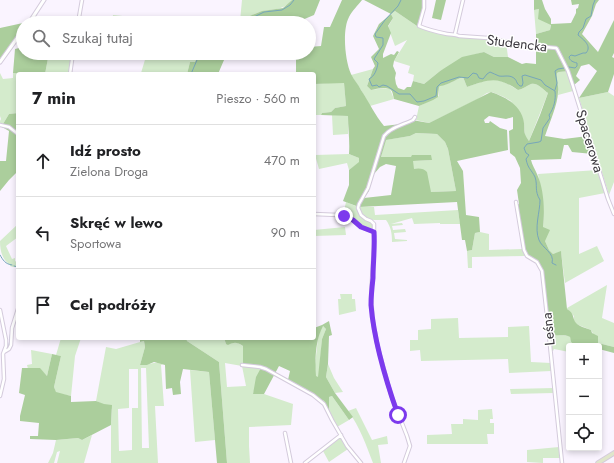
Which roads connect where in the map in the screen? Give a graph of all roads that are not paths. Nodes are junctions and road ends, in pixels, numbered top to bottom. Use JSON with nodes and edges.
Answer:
{"nodes":[{"id":1,"x":44,"y":0,"type":"edge"},
{"id":2,"x":82,"y":0,"type":"edge"},
{"id":3,"x":424,"y":0,"type":"edge"},
{"id":4,"x":463,"y":0,"type":"edge"},
{"id":5,"x":33,"y":16,"type":"edge"},
{"id":6,"x":79,"y":16,"type":"edge"},
{"id":7,"x":455,"y":34,"type":"junction"},
{"id":8,"x":16,"y":40,"type":"edge"},
{"id":9,"x":72,"y":60,"type":"edge"},
{"id":10,"x":0,"y":62,"type":"edge"},
{"id":11,"x":566,"y":68,"type":"joint"},
{"id":12,"x":70,"y":72,"type":"edge"},
{"id":13,"x":415,"y":117,"type":"dead end"},
{"id":14,"x":0,"y":125,"type":"edge"},
{"id":15,"x":16,"y":133,"type":"edge"},
{"id":16,"x":516,"y":202,"type":"dead end"},
{"id":17,"x":316,"y":214,"type":"edge"},
{"id":18,"x":614,"y":214,"type":"edge"},
{"id":19,"x":374,"y":232,"type":"junction"},
{"id":20,"x":0,"y":310,"type":"edge"},
{"id":21,"x":16,"y":315,"type":"edge"},
{"id":22,"x":3,"y":352,"type":"junction"},
{"id":23,"x":242,"y":365,"type":"dead end"},
{"id":24,"x":0,"y":396,"type":"edge"},
{"id":25,"x":286,"y":433,"type":"dead end"},
{"id":26,"x":341,"y":435,"type":"junction"},
{"id":27,"x":614,"y":453,"type":"edge"},
{"id":28,"x":291,"y":463,"type":"edge"},
{"id":29,"x":305,"y":463,"type":"edge"},
{"id":30,"x":361,"y":463,"type":"edge"},
{"id":31,"x":404,"y":463,"type":"edge"},
{"id":32,"x":562,"y":463,"type":"edge"},
{"id":33,"x":598,"y":463,"type":"edge"}],
"edges":[{"from":1,"to":5,"type":"street"},
{"from":2,"to":6,"type":"street"},
{"from":3,"to":7,"type":"street","name":"Studencka"},
{"from":4,"to":7,"type":"street"},
{"from":7,"to":11,"type":"street","name":"Studencka"},
{"from":8,"to":10,"type":"street"},
{"from":9,"to":12,"type":"street"},
{"from":11,"to":18,"type":"street","name":"Spacerowa"},
{"from":13,"to":19,"type":"street"},
{"from":14,"to":15,"type":"street"},
{"from":16,"to":32,"type":"street","name":"Leśna"},
{"from":17,"to":19,"type":"street"},
{"from":19,"to":31,"type":"street"},
{"from":20,"to":22,"type":"street"},
{"from":21,"to":22,"type":"street"},
{"from":22,"to":24,"type":"street"},
{"from":23,"to":26,"type":"street"},
{"from":25,"to":28,"type":"street"},
{"from":26,"to":29,"type":"street"},
{"from":26,"to":30,"type":"street"},
{"from":27,"to":33,"type":"main road"}]}
